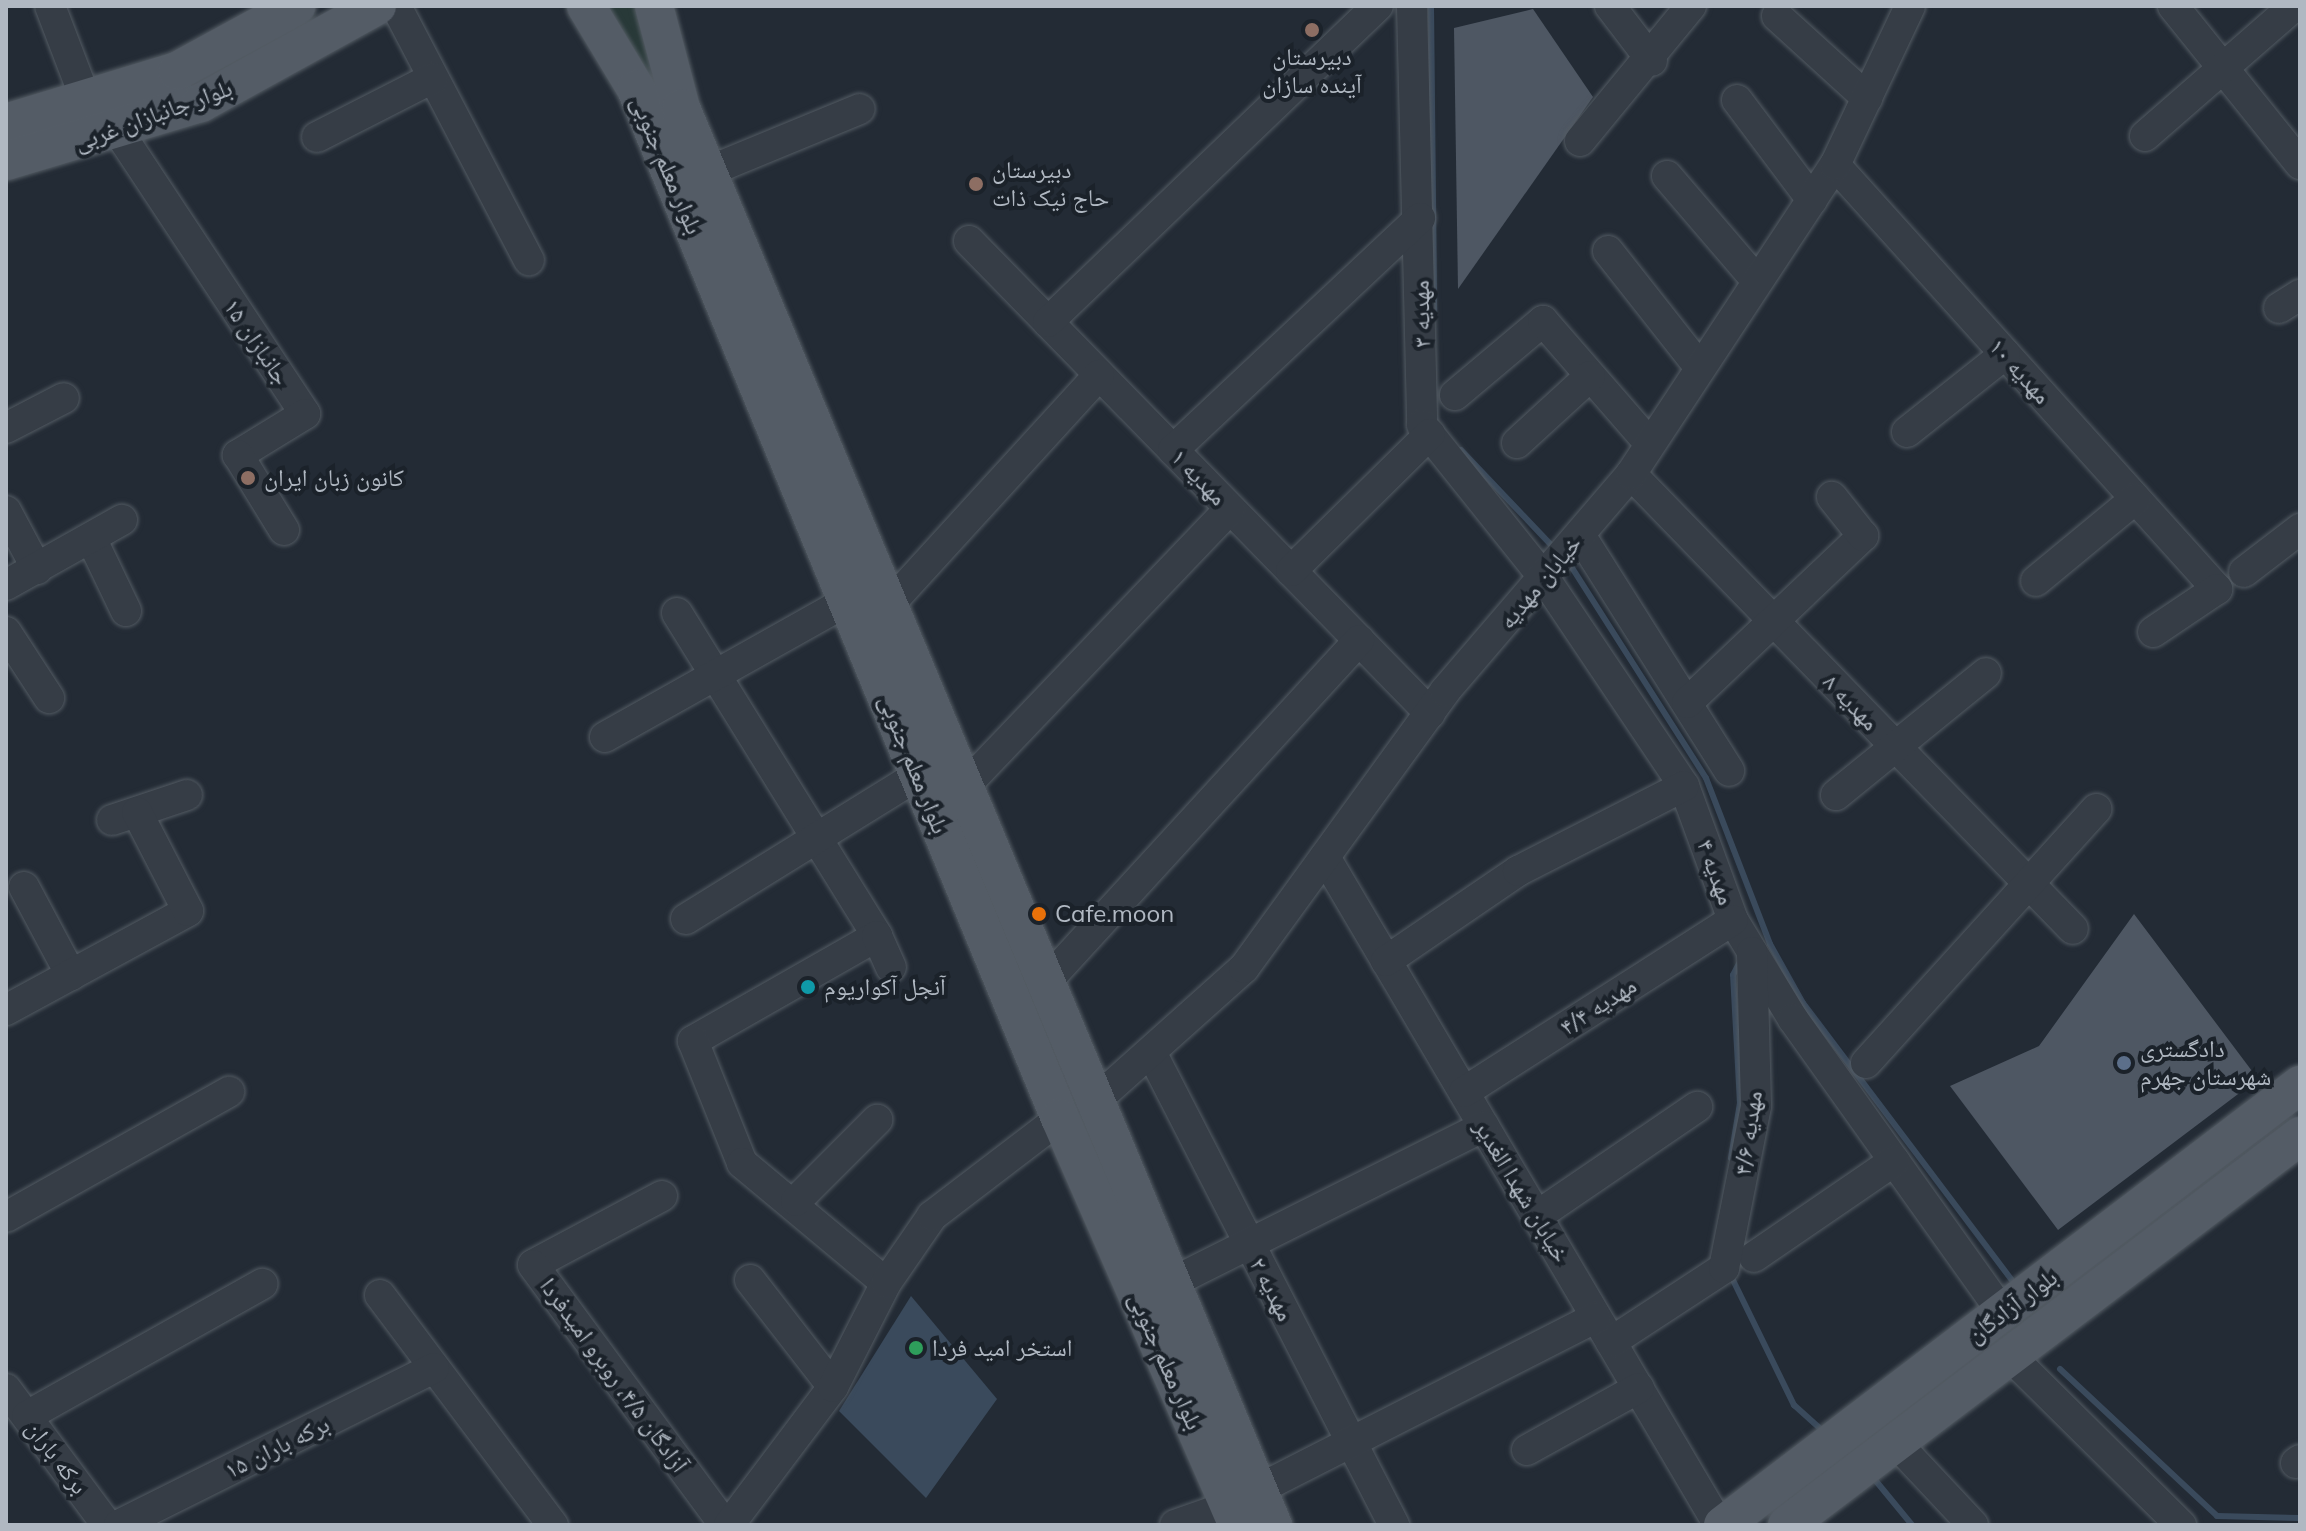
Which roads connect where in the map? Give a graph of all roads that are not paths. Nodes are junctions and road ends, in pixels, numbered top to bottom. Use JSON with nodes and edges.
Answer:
{"nodes":[{"id":1,"x":50,"y":6,"type":"edge"},
{"id":2,"x":296,"y":6,"type":"edge"},
{"id":3,"x":377,"y":6,"type":"edge"},
{"id":4,"x":396,"y":6,"type":"edge"},
{"id":5,"x":586,"y":6,"type":"edge"},
{"id":6,"x":654,"y":6,"type":"edge"},
{"id":7,"x":1378,"y":6,"type":"edge"},
{"id":8,"x":1412,"y":6,"type":"edge"},
{"id":9,"x":1610,"y":6,"type":"edge"},
{"id":10,"x":1691,"y":6,"type":"edge"},
{"id":11,"x":1910,"y":6,"type":"edge"},
{"id":12,"x":2173,"y":6,"type":"edge"},
{"id":13,"x":2294,"y":6,"type":"edge"},
{"id":14,"x":1777,"y":16,"type":"dead end"},
{"id":15,"x":1652,"y":61,"type":"junction"},
{"id":16,"x":2221,"y":62,"type":"junction"},
{"id":17,"x":433,"y":78,"type":"junction"},
{"id":18,"x":1867,"y":98,"type":"junction"},
{"id":19,"x":1737,"y":100,"type":"dead end"},
{"id":20,"x":87,"y":103,"type":"junction"},
{"id":21,"x":860,"y":109,"type":"dead end"},
{"id":22,"x":6,"y":123,"type":"edge"},
{"id":23,"x":118,"y":131,"type":"junction"},
{"id":24,"x":2145,"y":136,"type":"dead end"},
{"id":25,"x":317,"y":137,"type":"dead end"},
{"id":26,"x":1580,"y":141,"type":"dead end"},
{"id":27,"x":6,"y":161,"type":"edge"},
{"id":28,"x":2300,"y":164,"type":"edge"},
{"id":29,"x":1835,"y":165,"type":"junction"},
{"id":30,"x":707,"y":172,"type":"junction"},
{"id":31,"x":1667,"y":176,"type":"dead end"},
{"id":32,"x":1812,"y":200,"type":"junction"},
{"id":33,"x":1420,"y":218,"type":"junction"},
{"id":34,"x":969,"y":241,"type":"dead end"},
{"id":35,"x":1608,"y":251,"type":"dead end"},
{"id":36,"x":529,"y":260,"type":"dead end"},
{"id":37,"x":1757,"y":281,"type":"junction"},
{"id":38,"x":1048,"y":322,"type":"junction"},
{"id":39,"x":2005,"y":354,"type":"junction"},
{"id":40,"x":1700,"y":368,"type":"junction"},
{"id":41,"x":1099,"y":375,"type":"junction"},
{"id":42,"x":1590,"y":376,"type":"junction"},
{"id":43,"x":1455,"y":395,"type":"dead end"},
{"id":44,"x":64,"y":398,"type":"dead end"},
{"id":45,"x":6,"y":428,"type":"edge"},
{"id":46,"x":1907,"y":432,"type":"dead end"},
{"id":47,"x":1430,"y":434,"type":"junction"},
{"id":48,"x":1517,"y":443,"type":"dead end"},
{"id":49,"x":1650,"y":444,"type":"junction"},
{"id":50,"x":1173,"y":450,"type":"junction"},
{"id":51,"x":1631,"y":474,"type":"junction"},
{"id":52,"x":1832,"y":497,"type":"dead end"},
{"id":53,"x":2135,"y":499,"type":"junction"},
{"id":54,"x":1230,"y":509,"type":"junction"},
{"id":55,"x":6,"y":511,"type":"edge"},
{"id":56,"x":122,"y":520,"type":"dead end"},
{"id":57,"x":2300,"y":529,"type":"edge"},
{"id":58,"x":284,"y":530,"type":"dead end"},
{"id":59,"x":1580,"y":535,"type":"junction"},
{"id":60,"x":91,"y":538,"type":"junction"},
{"id":61,"x":37,"y":569,"type":"junction"},
{"id":62,"x":1291,"y":571,"type":"junction"},
{"id":63,"x":2244,"y":572,"type":"dead end"},
{"id":64,"x":1545,"y":579,"type":"junction"},
{"id":65,"x":2036,"y":581,"type":"dead end"},
{"id":66,"x":6,"y":585,"type":"edge"},
{"id":67,"x":847,"y":601,"type":"junction"},
{"id":68,"x":888,"y":606,"type":"junction"},
{"id":69,"x":126,"y":611,"type":"dead end"},
{"id":70,"x":677,"y":613,"type":"dead end"},
{"id":71,"x":1772,"y":620,"type":"junction"},
{"id":72,"x":6,"y":632,"type":"edge"},
{"id":73,"x":2153,"y":632,"type":"dead end"},
{"id":74,"x":1359,"y":640,"type":"junction"},
{"id":75,"x":714,"y":669,"type":"junction"},
{"id":76,"x":1986,"y":673,"type":"dead end"},
{"id":77,"x":49,"y":698,"type":"dead end"},
{"id":78,"x":1687,"y":703,"type":"junction"},
{"id":79,"x":1430,"y":713,"type":"junction"},
{"id":80,"x":605,"y":737,"type":"dead end"},
{"id":81,"x":1894,"y":747,"type":"junction"},
{"id":82,"x":1729,"y":771,"type":"dead end"},
{"id":83,"x":918,"y":775,"type":"junction"},
{"id":84,"x":1684,"y":786,"type":"junction"},
{"id":85,"x":964,"y":787,"type":"junction"},
{"id":86,"x":187,"y":795,"type":"dead end"},
{"id":87,"x":1836,"y":795,"type":"dead end"},
{"id":88,"x":2096,"y":809,"type":"dead end"},
{"id":89,"x":814,"y":836,"type":"junction"},
{"id":90,"x":1325,"y":857,"type":"junction"},
{"id":91,"x":2031,"y":885,"type":"junction"},
{"id":92,"x":24,"y":887,"type":"dead end"},
{"id":93,"x":686,"y":919,"type":"dead end"},
{"id":94,"x":1733,"y":920,"type":"junction"},
{"id":95,"x":2073,"y":929,"type":"dead end"},
{"id":96,"x":877,"y":936,"type":"junction"},
{"id":97,"x":1752,"y":949,"type":"junction"},
{"id":98,"x":1386,"y":961,"type":"junction"},
{"id":99,"x":891,"y":967,"type":"dead end"},
{"id":100,"x":71,"y":975,"type":"junction"},
{"id":101,"x":1045,"y":983,"type":"junction"},
{"id":102,"x":6,"y":1010,"type":"edge"},
{"id":103,"x":1151,"y":1052,"type":"junction"},
{"id":104,"x":1866,"y":1063,"type":"dead end"},
{"id":105,"x":2300,"y":1085,"type":"edge"},
{"id":106,"x":229,"y":1092,"type":"dead end"},
{"id":107,"x":1464,"y":1092,"type":"junction"},
{"id":108,"x":1094,"y":1102,"type":"junction"},
{"id":109,"x":1697,"y":1107,"type":"dead end"},
{"id":110,"x":1060,"y":1118,"type":"junction"},
{"id":111,"x":877,"y":1120,"type":"dead end"},
{"id":112,"x":1484,"y":1126,"type":"junction"},
{"id":113,"x":2300,"y":1136,"type":"edge"},
{"id":114,"x":1894,"y":1161,"type":"junction"},
{"id":115,"x":662,"y":1196,"type":"dead end"},
{"id":116,"x":796,"y":1201,"type":"junction"},
{"id":117,"x":1537,"y":1216,"type":"junction"},
{"id":118,"x":6,"y":1217,"type":"edge"},
{"id":119,"x":1249,"y":1243,"type":"junction"},
{"id":120,"x":1754,"y":1257,"type":"dead end"},
{"id":121,"x":750,"y":1280,"type":"dead end"},
{"id":122,"x":886,"y":1283,"type":"junction"},
{"id":123,"x":1171,"y":1283,"type":"junction"},
{"id":124,"x":262,"y":1284,"type":"dead end"},
{"id":125,"x":380,"y":1295,"type":"dead end"},
{"id":126,"x":2003,"y":1313,"type":"junction"},
{"id":127,"x":1604,"y":1329,"type":"junction"},
{"id":128,"x":2012,"y":1358,"type":"junction"},
{"id":129,"x":1186,"y":1362,"type":"junction"},
{"id":130,"x":434,"y":1368,"type":"junction"},
{"id":131,"x":833,"y":1387,"type":"junction"},
{"id":132,"x":1639,"y":1388,"type":"junction"},
{"id":133,"x":6,"y":1389,"type":"edge"},
{"id":134,"x":27,"y":1416,"type":"junction"},
{"id":135,"x":1349,"y":1439,"type":"junction"},
{"id":136,"x":1897,"y":1444,"type":"junction"},
{"id":137,"x":1527,"y":1450,"type":"dead end"},
{"id":138,"x":1242,"y":1507,"type":"edge"},
{"id":139,"x":546,"y":1522,"type":"edge"},
{"id":140,"x":736,"y":1522,"type":"edge"},
{"id":141,"x":107,"y":1525,"type":"edge"},
{"id":142,"x":119,"y":1525,"type":"edge"},
{"id":143,"x":1175,"y":1525,"type":"edge"},
{"id":144,"x":1273,"y":1525,"type":"edge"},
{"id":145,"x":1394,"y":1525,"type":"edge"},
{"id":146,"x":1721,"y":1525,"type":"edge"},
{"id":147,"x":1787,"y":1525,"type":"edge"},
{"id":148,"x":1973,"y":1525,"type":"edge"},
{"id":149,"x":2181,"y":1525,"type":"edge"}],
"edges":[{"from":1,"to":20,"type":"street"},
{"from":2,"to":20,"type":"main road","name":"بلوار جانبازان غربی"},
{"from":3,"to":23,"type":"main road","name":"بلوار جانبازان غربی"},
{"from":4,"to":17,"type":"street"},
{"from":5,"to":67,"type":"main road","name":"بلوار معلم جنوبی"},
{"from":6,"to":30,"type":"main road","name":"بلوار معلم جنوبی"},
{"from":7,"to":38,"type":"street"},
{"from":8,"to":33,"type":"street","name":"مهدیه ۳"},
{"from":9,"to":15,"type":"street"},
{"from":10,"to":15,"type":"street"},
{"from":11,"to":18,"type":"street","name":"خیابان مهدیه"},
{"from":12,"to":16,"type":"street"},
{"from":13,"to":16,"type":"street"},
{"from":14,"to":18,"type":"street"},
{"from":15,"to":26,"type":"street"},
{"from":16,"to":24,"type":"street"},
{"from":16,"to":28,"type":"street"},
{"from":17,"to":25,"type":"street"},
{"from":17,"to":36,"type":"street"},
{"from":18,"to":29,"type":"street","name":"خیابان مهدیه"},
{"from":19,"to":32,"type":"street"},
{"from":20,"to":22,"type":"main road","name":"بلوار جانبازان غربی"},
{"from":21,"to":30,"type":"street"},
{"from":23,"to":27,"type":"main road","name":"بلوار جانبازان غربی"},
{"from":23,"to":58,"type":"street","name":"جانبازان ۱۵"},
{"from":29,"to":32,"type":"street","name":"خیابان مهدیه"},
{"from":29,"to":39,"type":"street","name":"مهدیه ۱۰"},
{"from":30,"to":68,"type":"main road","name":"بلوار معلم جنوبی"},
{"from":31,"to":37,"type":"street"},
{"from":32,"to":37,"type":"street","name":"خیابان مهدیه"},
{"from":33,"to":47,"type":"street","name":"مهدیه ۳"},
{"from":33,"to":50,"type":"street"},
{"from":34,"to":38,"type":"street","name":"مهدیه ۱"},
{"from":35,"to":40,"type":"street"},
{"from":37,"to":40,"type":"street","name":"خیابان مهدیه"},
{"from":38,"to":41,"type":"street","name":"مهدیه ۱"},
{"from":39,"to":46,"type":"street"},
{"from":39,"to":53,"type":"street","name":"مهدیه ۱۰"},
{"from":40,"to":49,"type":"street","name":"خیابان مهدیه"},
{"from":41,"to":50,"type":"street","name":"مهدیه ۱"},
{"from":41,"to":68,"type":"street"},
{"from":42,"to":43,"type":"street"},
{"from":42,"to":48,"type":"street"},
{"from":42,"to":49,"type":"street"},
{"from":44,"to":45,"type":"street"},
{"from":47,"to":62,"type":"street"},
{"from":47,"to":64,"type":"street","name":"مهدیه ۳"},
{"from":49,"to":51,"type":"street","name":"خیابان مهدیه"},
{"from":50,"to":54,"type":"street","name":"مهدیه ۱"},
{"from":51,"to":59,"type":"street","name":"خیابان مهدیه"},
{"from":51,"to":71,"type":"street","name":"مهدیه ۸"},
{"from":52,"to":71,"type":"street"},
{"from":53,"to":65,"type":"street"},
{"from":53,"to":73,"type":"street","name":"مهدیه ۱۰"},
{"from":54,"to":62,"type":"street","name":"مهدیه ۱"},
{"from":54,"to":85,"type":"street"},
{"from":55,"to":61,"type":"street"},
{"from":56,"to":60,"type":"street"},
{"from":57,"to":63,"type":"street"},
{"from":59,"to":64,"type":"street","name":"خیابان مهدیه"},
{"from":59,"to":78,"type":"street"},
{"from":60,"to":61,"type":"street"},
{"from":60,"to":69,"type":"street"},
{"from":61,"to":66,"type":"street"},
{"from":62,"to":74,"type":"street","name":"مهدیه ۱"},
{"from":64,"to":79,"type":"street","name":"خیابان مهدیه"},
{"from":64,"to":84,"type":"street","name":"مهدیه ۴"},
{"from":67,"to":75,"type":"street"},
{"from":67,"to":83,"type":"main road","name":"بلوار معلم جنوبی"},
{"from":68,"to":85,"type":"main road","name":"بلوار معلم جنوبی"},
{"from":70,"to":75,"type":"street"},
{"from":71,"to":78,"type":"street"},
{"from":71,"to":81,"type":"street","name":"مهدیه ۸"},
{"from":72,"to":77,"type":"street"},
{"from":74,"to":79,"type":"street","name":"مهدیه ۱"},
{"from":74,"to":101,"type":"street"},
{"from":75,"to":80,"type":"street"},
{"from":75,"to":89,"type":"street"},
{"from":76,"to":81,"type":"street"},
{"from":78,"to":82,"type":"street"},
{"from":79,"to":90,"type":"street","name":"خیابان مهدیه"},
{"from":81,"to":87,"type":"street"},
{"from":81,"to":91,"type":"street","name":"مهدیه ۸"},
{"from":83,"to":89,"type":"street"},
{"from":83,"to":110,"type":"main road","name":"بلوار معلم جنوبی"},
{"from":84,"to":94,"type":"street","name":"مهدیه ۴"},
{"from":84,"to":98,"type":"street"},
{"from":85,"to":101,"type":"main road","name":"بلوار معلم جنوبی"},
{"from":86,"to":100,"type":"street"},
{"from":88,"to":91,"type":"street"},
{"from":89,"to":93,"type":"street"},
{"from":89,"to":96,"type":"street"},
{"from":90,"to":98,"type":"street","name":"خیابان شهدا الغدیر"},
{"from":90,"to":103,"type":"street","name":"خیابان مهدیه"},
{"from":91,"to":95,"type":"street","name":"مهدیه ۸"},
{"from":91,"to":104,"type":"street"},
{"from":92,"to":100,"type":"street"},
{"from":94,"to":97,"type":"street","name":"مهدیه ۴"},
{"from":94,"to":107,"type":"street","name":"مهدیه ۴/۴"},
{"from":96,"to":99,"type":"street"},
{"from":96,"to":116,"type":"street"},
{"from":97,"to":114,"type":"street","name":"مهدیه ۴"},
{"from":97,"to":127,"type":"street","name":"مهدیه ۴/۶"},
{"from":98,"to":107,"type":"street","name":"خیابان شهدا الغدیر"},
{"from":100,"to":102,"type":"street"},
{"from":101,"to":108,"type":"main road","name":"بلوار معلم جنوبی"},
{"from":103,"to":108,"type":"street","name":"خیابان مهدیه"},
{"from":103,"to":119,"type":"street","name":"مهدیه ۲"},
{"from":105,"to":126,"type":"main road","name":"بلوار آزادگان"},
{"from":106,"to":118,"type":"street"},
{"from":107,"to":112,"type":"street","name":"خیابان شهدا الغدیر"},
{"from":108,"to":123,"type":"main road","name":"بلوار معلم جنوبی"},
{"from":109,"to":117,"type":"street"},
{"from":110,"to":122,"type":"street"},
{"from":110,"to":129,"type":"main road","name":"بلوار معلم جنوبی"},
{"from":111,"to":116,"type":"street"},
{"from":112,"to":117,"type":"street","name":"خیابان شهدا الغدیر"},
{"from":112,"to":119,"type":"street"},
{"from":113,"to":128,"type":"main road","name":"بلوار آزادگان"},
{"from":114,"to":120,"type":"street"},
{"from":114,"to":126,"type":"street","name":"مهدیه ۴"},
{"from":115,"to":140,"type":"street","name":"آزادگان ۴/۵، روبرو امیدفردا"},
{"from":116,"to":122,"type":"street"},
{"from":117,"to":127,"type":"street","name":"خیابان شهدا الغدیر"},
{"from":119,"to":123,"type":"street"},
{"from":119,"to":135,"type":"street","name":"مهدیه ۲"},
{"from":121,"to":131,"type":"street"},
{"from":122,"to":131,"type":"street"},
{"from":123,"to":129,"type":"main road","name":"بلوار معلم جنوبی"},
{"from":124,"to":134,"type":"street"},
{"from":125,"to":130,"type":"street"},
{"from":126,"to":146,"type":"main road","name":"بلوار آزادگان"},
{"from":127,"to":132,"type":"street","name":"خیابان شهدا الغدیر"},
{"from":127,"to":135,"type":"street"},
{"from":128,"to":136,"type":"main road","name":"بلوار آزادگان"},
{"from":128,"to":149,"type":"street"},
{"from":129,"to":138,"type":"main road","name":"بلوار معلم جنوبی"},
{"from":130,"to":139,"type":"street"},
{"from":130,"to":142,"type":"street","name":"برکه باران ۱۵"},
{"from":131,"to":140,"type":"street"},
{"from":132,"to":137,"type":"street"},
{"from":132,"to":146,"type":"street","name":"خیابان شهدا الغدیر"},
{"from":133,"to":134,"type":"street","name":"برکه باران"},
{"from":134,"to":141,"type":"street","name":"برکه باران"},
{"from":135,"to":138,"type":"street"},
{"from":135,"to":145,"type":"street","name":"مهدیه ۲"},
{"from":136,"to":147,"type":"main road","name":"بلوار آزادگان"},
{"from":136,"to":148,"type":"street"},
{"from":138,"to":143,"type":"street"},
{"from":138,"to":144,"type":"main road","name":"بلوار معلم جنوبی"}]}
